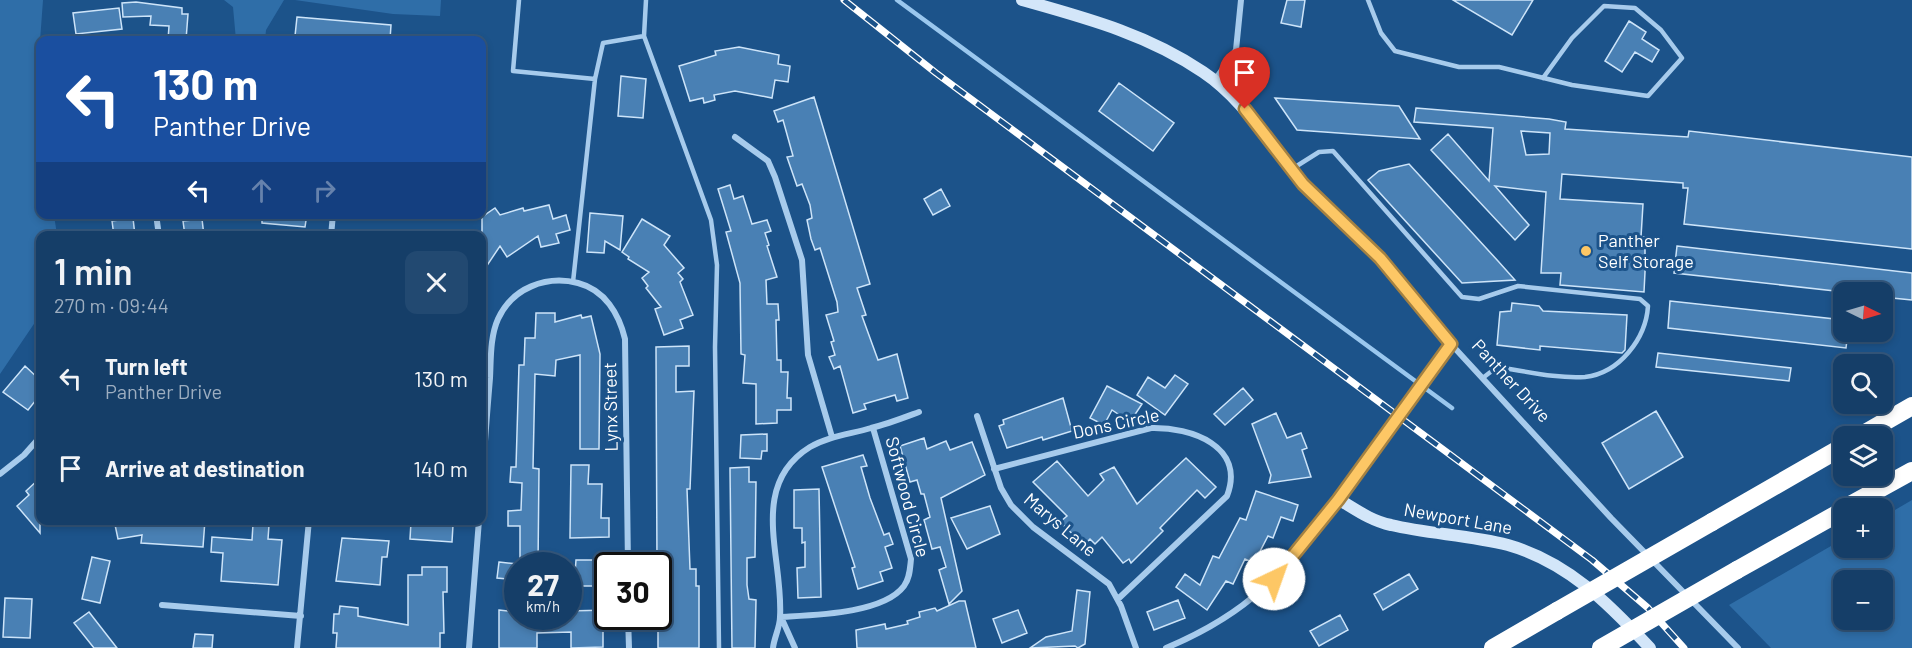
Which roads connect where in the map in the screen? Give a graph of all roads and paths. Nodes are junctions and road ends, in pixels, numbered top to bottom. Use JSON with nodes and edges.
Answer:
{"nodes":[{"id":1,"x":519,"y":0,"type":"edge"},
{"id":2,"x":646,"y":0,"type":"edge"},
{"id":3,"x":1022,"y":0,"type":"edge"},
{"id":4,"x":1241,"y":0,"type":"edge"},
{"id":5,"x":1368,"y":0,"type":"edge"},
{"id":6,"x":644,"y":36,"type":"junction"},
{"id":7,"x":1543,"y":78,"type":"junction"},
{"id":8,"x":595,"y":79,"type":"junction"},
{"id":9,"x":1215,"y":80,"type":"junction"},
{"id":10,"x":735,"y":137,"type":"dead end"},
{"id":11,"x":1292,"y":169,"type":"junction"},
{"id":12,"x":573,"y":282,"type":"junction"},
{"id":13,"x":1451,"y":344,"type":"junction"},
{"id":14,"x":1484,"y":377,"type":"junction"},
{"id":15,"x":1912,"y":406,"type":"edge"},
{"id":16,"x":919,"y":412,"type":"dead end"},
{"id":17,"x":976,"y":416,"type":"dead end"},
{"id":18,"x":1877,"y":426,"type":"edge"},
{"id":19,"x":873,"y":428,"type":"junction"},
{"id":20,"x":486,"y":431,"type":"edge"},
{"id":21,"x":832,"y":437,"type":"junction"},
{"id":22,"x":36,"y":442,"type":"edge"},
{"id":23,"x":1833,"y":452,"type":"edge"},
{"id":24,"x":994,"y":469,"type":"junction"},
{"id":25,"x":1912,"y":471,"type":"edge"},
{"id":26,"x":0,"y":474,"type":"edge"},
{"id":27,"x":1864,"y":498,"type":"edge"},
{"id":28,"x":1338,"y":500,"type":"junction"},
{"id":29,"x":1833,"y":515,"type":"edge"},
{"id":30,"x":309,"y":525,"type":"edge"},
{"id":31,"x":479,"y":525,"type":"edge"},
{"id":32,"x":628,"y":552,"type":"edge"},
{"id":33,"x":1118,"y":599,"type":"junction"},
{"id":34,"x":162,"y":605,"type":"dead end"},
{"id":35,"x":301,"y":616,"type":"junction"},
{"id":36,"x":780,"y":617,"type":"junction"},
{"id":37,"x":628,"y":630,"type":"edge"},
{"id":38,"x":297,"y":648,"type":"edge"},
{"id":39,"x":469,"y":648,"type":"edge"},
{"id":40,"x":629,"y":648,"type":"edge"},
{"id":41,"x":719,"y":648,"type":"edge"},
{"id":42,"x":773,"y":648,"type":"edge"},
{"id":43,"x":795,"y":648,"type":"edge"},
{"id":44,"x":1136,"y":648,"type":"edge"},
{"id":45,"x":1166,"y":648,"type":"edge"},
{"id":46,"x":1493,"y":648,"type":"edge"},
{"id":47,"x":1601,"y":648,"type":"edge"},
{"id":48,"x":1650,"y":648,"type":"edge"},
{"id":49,"x":1738,"y":648,"type":"edge"}],
"edges":[{"from":1,"to":8,"type":"lane"},
{"from":2,"to":6,"type":"lane"},
{"from":3,"to":9,"type":"street","name":"Panther Drive"},
{"from":4,"to":9,"type":"street"},
{"from":5,"to":7,"type":"lane"},
{"from":6,"to":8,"type":"lane"},
{"from":6,"to":41,"type":"lane"},
{"from":7,"to":7,"type":"lane"},
{"from":8,"to":12,"type":"lane"},
{"from":9,"to":11,"type":"street","name":"Panther Drive"},
{"from":10,"to":21,"type":"street"},
{"from":11,"to":13,"type":"street","name":"Panther Drive"},
{"from":11,"to":14,"type":"lane"},
{"from":12,"to":20,"type":"street","name":"Lynx Street"},
{"from":12,"to":32,"type":"street","name":"Lynx Street"},
{"from":13,"to":14,"type":"street","name":"Panther Drive"},
{"from":13,"to":28,"type":"street"},
{"from":14,"to":49,"type":"street","name":"Panther Drive"},
{"from":15,"to":18,"type":"highway"},
{"from":16,"to":19,"type":"street"},
{"from":17,"to":24,"type":"street","name":"Marys Lane"},
{"from":19,"to":21,"type":"street"},
{"from":19,"to":36,"type":"street","name":"Softwood Circle"},
{"from":21,"to":36,"type":"street"},
{"from":22,"to":26,"type":"street"},
{"from":23,"to":46,"type":"highway","bridge":true},
{"from":24,"to":33,"type":"street","name":"Marys Lane"},
{"from":24,"to":33,"type":"street","name":"Dons Circle"},
{"from":25,"to":27,"type":"highway"},
{"from":28,"to":45,"type":"street"},
{"from":28,"to":48,"type":"street","name":"Newport Lane"},
{"from":29,"to":47,"type":"highway","bridge":true},
{"from":30,"to":35,"type":"street"},
{"from":31,"to":39,"type":"street"},
{"from":33,"to":44,"type":"street","name":"Marys Lane"},
{"from":34,"to":35,"type":"street"},
{"from":35,"to":38,"type":"street"},
{"from":36,"to":42,"type":"street"},
{"from":36,"to":43,"type":"street"},
{"from":37,"to":40,"type":"street"}]}
